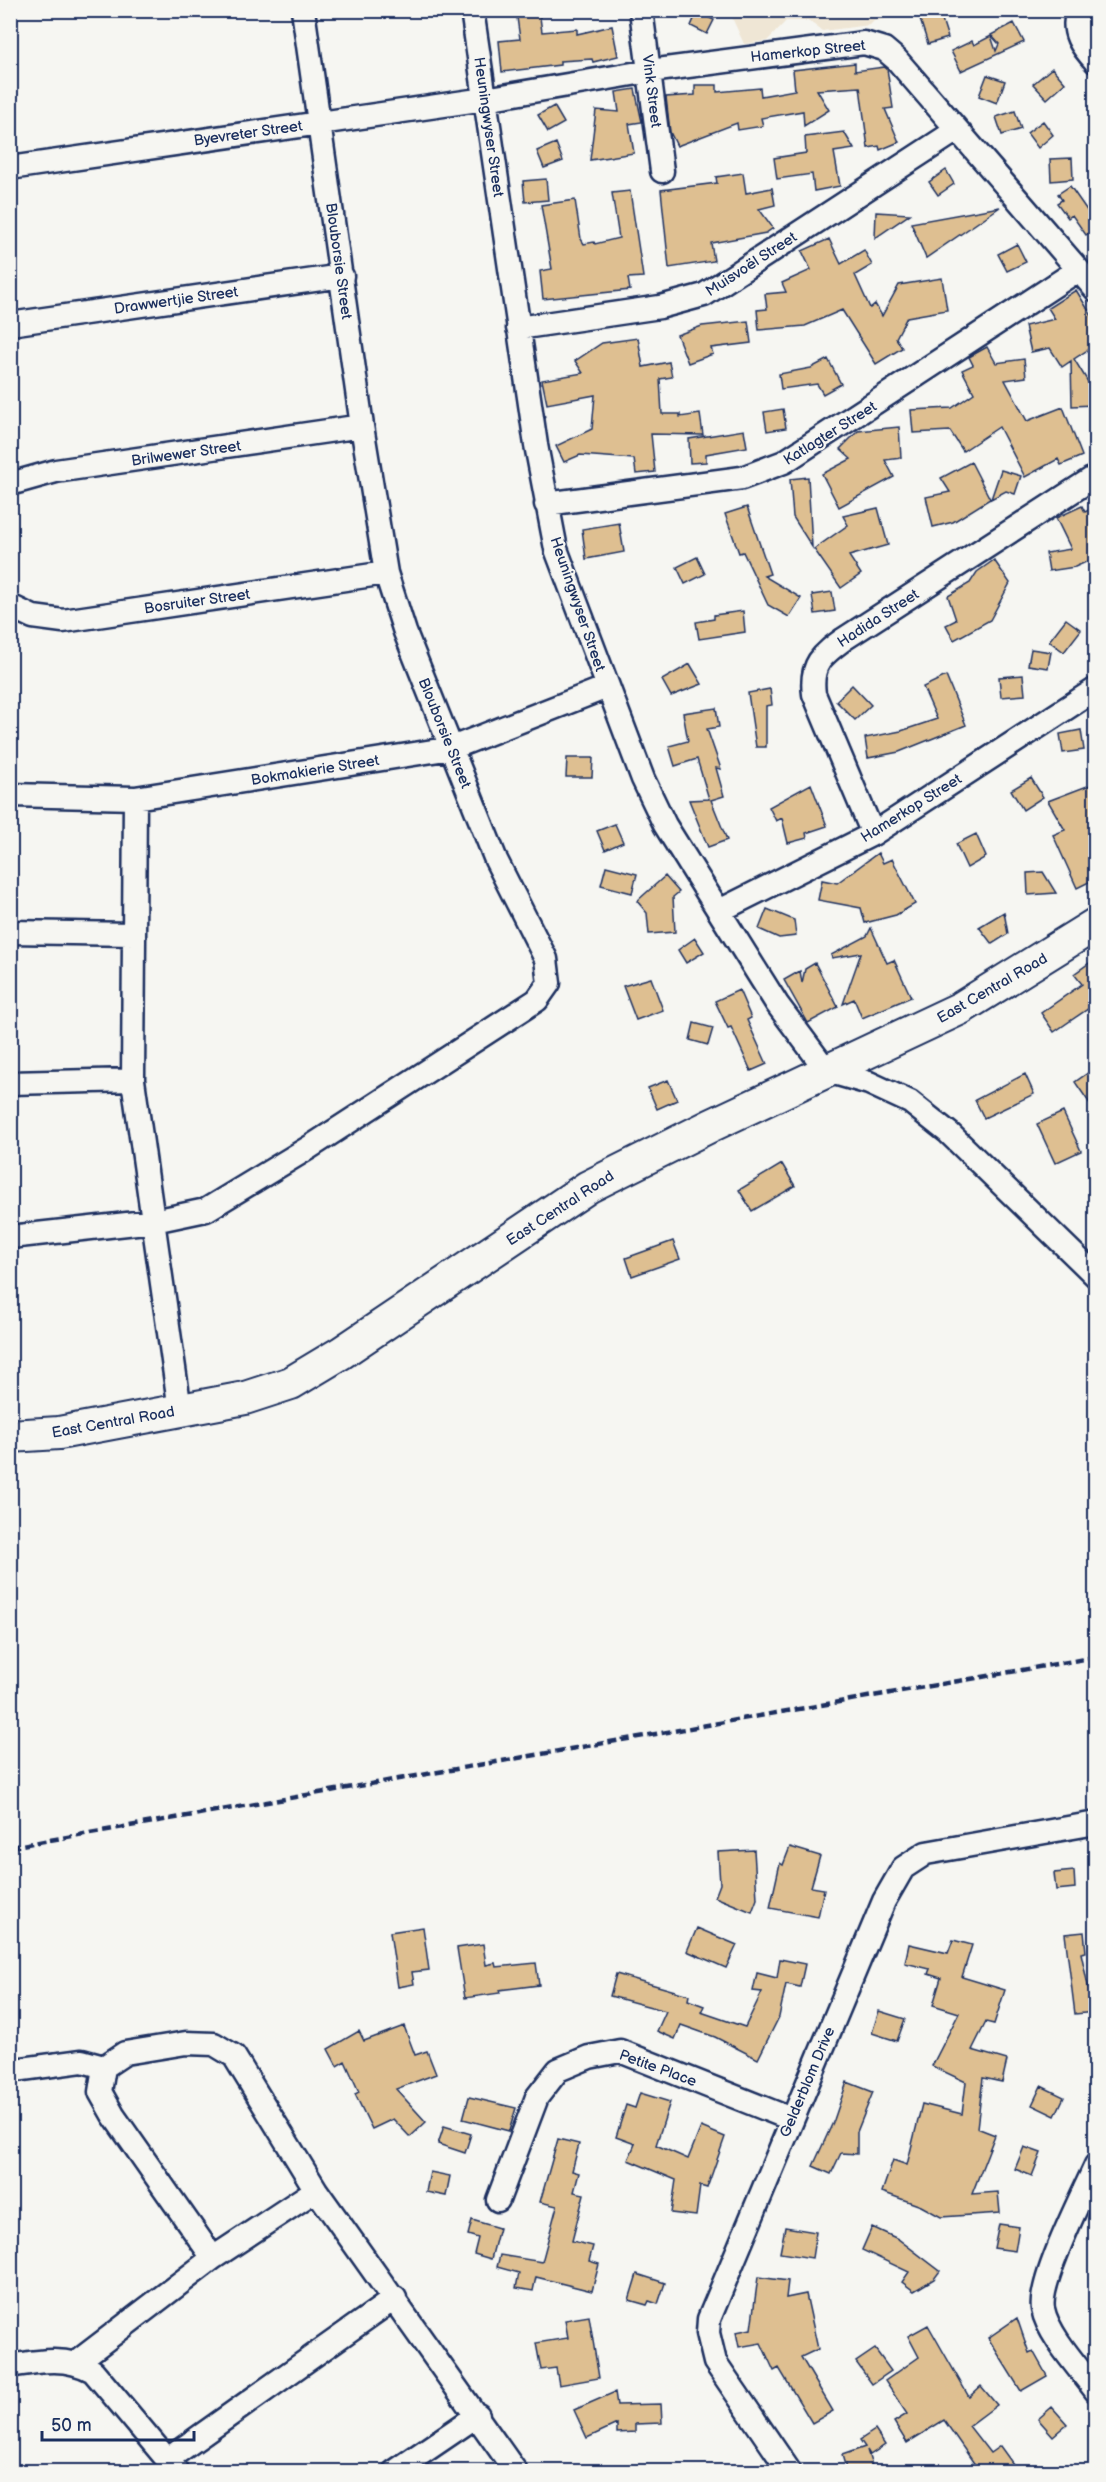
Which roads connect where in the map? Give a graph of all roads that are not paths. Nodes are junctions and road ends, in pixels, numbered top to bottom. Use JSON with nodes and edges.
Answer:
{"nodes":[{"id":1,"x":303,"y":10,"type":"edge"},
{"id":2,"x":472,"y":10,"type":"edge"},
{"id":3,"x":641,"y":10,"type":"edge"},
{"id":4,"x":1077,"y":19,"type":"edge"},
{"id":5,"x":1095,"y":62,"type":"edge"},
{"id":6,"x":650,"y":71,"type":"junction"},
{"id":7,"x":485,"y":99,"type":"junction"},
{"id":8,"x":319,"y":122,"type":"junction"},
{"id":9,"x":957,"y":130,"type":"junction"},
{"id":10,"x":10,"y":168,"type":"edge"},
{"id":11,"x":662,"y":171,"type":"dead end"},
{"id":12,"x":1078,"y":270,"type":"junction"},
{"id":13,"x":342,"y":276,"type":"junction"},
{"id":14,"x":1095,"y":290,"type":"edge"},
{"id":15,"x":10,"y":324,"type":"edge"},
{"id":16,"x":518,"y":328,"type":"junction"},
{"id":17,"x":362,"y":426,"type":"junction"},
{"id":18,"x":1095,"y":476,"type":"edge"},
{"id":19,"x":10,"y":484,"type":"edge"},
{"id":20,"x":546,"y":504,"type":"junction"},
{"id":21,"x":386,"y":573,"type":"junction"},
{"id":22,"x":10,"y":606,"type":"edge"},
{"id":23,"x":607,"y":687,"type":"junction"},
{"id":24,"x":1095,"y":689,"type":"edge"},
{"id":25,"x":452,"y":748,"type":"junction"},
{"id":26,"x":10,"y":795,"type":"edge"},
{"id":27,"x":135,"y":798,"type":"junction"},
{"id":28,"x":873,"y":834,"type":"junction"},
{"id":29,"x":719,"y":912,"type":"junction"},
{"id":30,"x":1095,"y":924,"type":"edge"},
{"id":31,"x":10,"y":932,"type":"edge"},
{"id":32,"x":133,"y":934,"type":"junction"},
{"id":33,"x":827,"y":1071,"type":"junction"},
{"id":34,"x":133,"y":1080,"type":"junction"},
{"id":35,"x":10,"y":1083,"type":"edge"},
{"id":36,"x":154,"y":1221,"type":"junction"},
{"id":37,"x":10,"y":1237,"type":"edge"},
{"id":38,"x":1095,"y":1276,"type":"edge"},
{"id":39,"x":180,"y":1410,"type":"junction"},
{"id":40,"x":10,"y":1436,"type":"edge"},
{"id":41,"x":1095,"y":1823,"type":"edge"},
{"id":42,"x":104,"y":2067,"type":"junction"},
{"id":43,"x":15,"y":2070,"type":"dead end"},
{"id":44,"x":791,"y":2119,"type":"junction"},
{"id":45,"x":1095,"y":2166,"type":"edge"},
{"id":46,"x":316,"y":2190,"type":"junction"},
{"id":47,"x":498,"y":2200,"type":"dead end"},
{"id":48,"x":213,"y":2258,"type":"junction"},
{"id":49,"x":395,"y":2298,"type":"junction"},
{"id":50,"x":77,"y":2362,"type":"junction"},
{"id":51,"x":10,"y":2366,"type":"edge"},
{"id":52,"x":1095,"y":2391,"type":"edge"},
{"id":53,"x":478,"y":2415,"type":"junction"},
{"id":54,"x":173,"y":2465,"type":"edge"},
{"id":55,"x":394,"y":2472,"type":"edge"},
{"id":56,"x":516,"y":2472,"type":"edge"},
{"id":57,"x":790,"y":2472,"type":"edge"}],
"edges":[{"from":1,"to":8,"type":"street","name":"Blouborsie Street"},
{"from":2,"to":7,"type":"street","name":"Heuningwyser Street"},
{"from":3,"to":6,"type":"street","name":"Vink Street"},
{"from":4,"to":5,"type":"street"},
{"from":6,"to":7,"type":"street","name":"Hamerkop Street"},
{"from":6,"to":9,"type":"street","name":"Hamerkop Street"},
{"from":6,"to":11,"type":"street","name":"Vink Street"},
{"from":7,"to":8,"type":"street","name":"Byevreter Street"},
{"from":7,"to":16,"type":"street","name":"Heuningwyser Street"},
{"from":8,"to":10,"type":"street","name":"Byevreter Street"},
{"from":8,"to":13,"type":"street","name":"Blouborsie Street"},
{"from":9,"to":12,"type":"street","name":"Hamerkop Street"},
{"from":9,"to":16,"type":"street","name":"Muisvoël Street"},
{"from":12,"to":14,"type":"street","name":"Hamerkop Street"},
{"from":12,"to":20,"type":"street","name":"Katlagter Street"},
{"from":13,"to":15,"type":"street","name":"Drawwertjie Street"},
{"from":13,"to":17,"type":"street","name":"Blouborsie Street"},
{"from":16,"to":20,"type":"street","name":"Heuningwyser Street"},
{"from":17,"to":19,"type":"street","name":"Brilwewer Street"},
{"from":17,"to":21,"type":"street","name":"Blouborsie Street"},
{"from":18,"to":28,"type":"street","name":"Hadida Street"},
{"from":20,"to":23,"type":"street","name":"Heuningwyser Street"},
{"from":21,"to":22,"type":"street","name":"Bosruiter Street"},
{"from":21,"to":25,"type":"street","name":"Blouborsie Street"},
{"from":23,"to":25,"type":"street","name":"Bokmakierie Street"},
{"from":23,"to":29,"type":"street","name":"Heuningwyser Street"},
{"from":24,"to":28,"type":"street","name":"Hamerkop Street"},
{"from":25,"to":27,"type":"street","name":"Bokmakierie Street"},
{"from":25,"to":36,"type":"street","name":"Blouborsie Street"},
{"from":26,"to":27,"type":"street","name":"Bokmakierie Street"},
{"from":27,"to":32,"type":"street"},
{"from":28,"to":29,"type":"street","name":"Hamerkop Street"},
{"from":29,"to":33,"type":"street","name":"Heuningwyser Street"},
{"from":30,"to":33,"type":"street","name":"East Central Road"},
{"from":31,"to":32,"type":"street"},
{"from":32,"to":34,"type":"street"},
{"from":33,"to":38,"type":"street"},
{"from":33,"to":39,"type":"street","name":"East Central Road"},
{"from":34,"to":35,"type":"street"},
{"from":34,"to":36,"type":"street"},
{"from":36,"to":37,"type":"street"},
{"from":36,"to":39,"type":"street"},
{"from":39,"to":40,"type":"street","name":"East Central Road"},
{"from":41,"to":44,"type":"street","name":"Gelderblom Drive"},
{"from":42,"to":43,"type":"street"},
{"from":42,"to":46,"type":"street"},
{"from":42,"to":48,"type":"street"},
{"from":44,"to":47,"type":"street","name":"Petite Place"},
{"from":44,"to":57,"type":"street","name":"Gelderblom Drive"},
{"from":45,"to":52,"type":"street"},
{"from":46,"to":48,"type":"street"},
{"from":46,"to":49,"type":"street"},
{"from":48,"to":50,"type":"street"},
{"from":49,"to":53,"type":"street"},
{"from":49,"to":54,"type":"street"},
{"from":50,"to":51,"type":"street"},
{"from":50,"to":54,"type":"street"},
{"from":53,"to":55,"type":"street"},
{"from":53,"to":56,"type":"street"}]}
